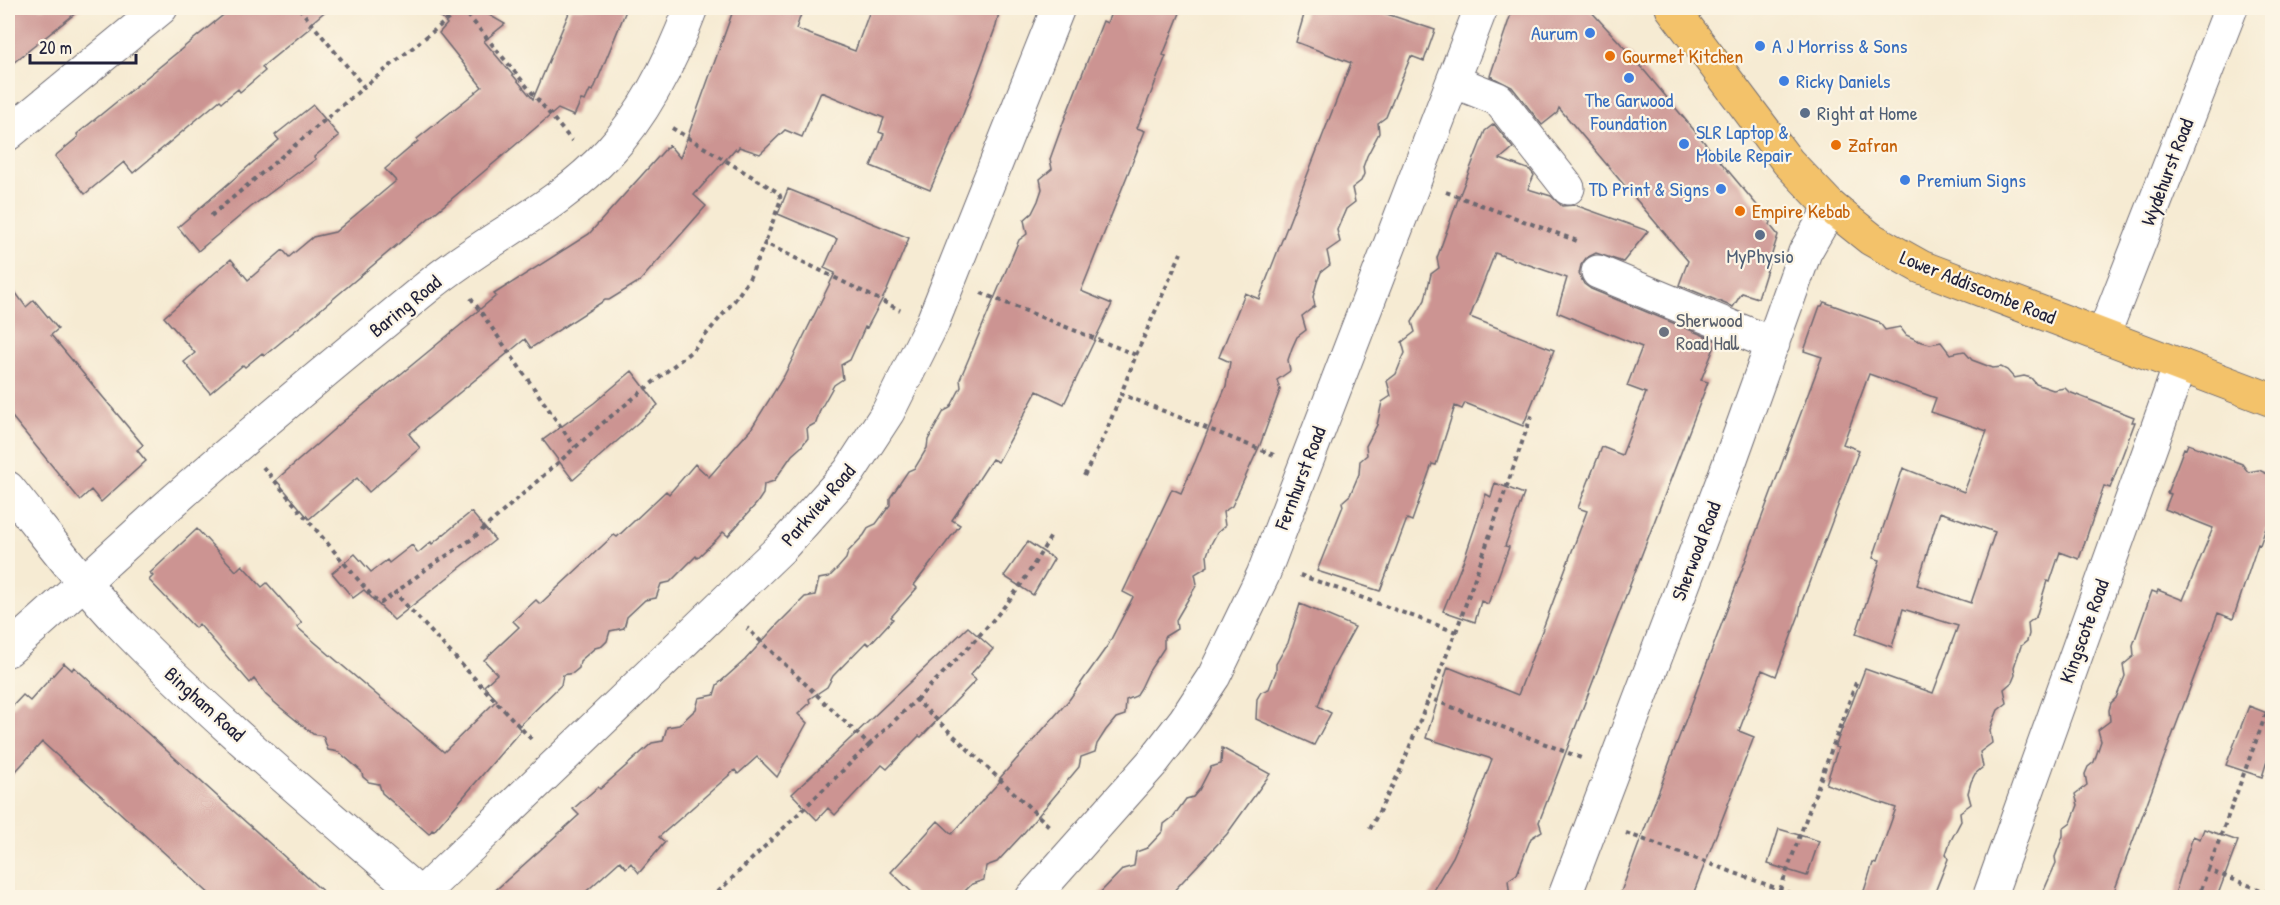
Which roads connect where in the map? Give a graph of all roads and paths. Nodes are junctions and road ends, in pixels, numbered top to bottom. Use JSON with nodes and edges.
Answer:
{"nodes":[{"id":1,"x":161,"y":8,"type":"edge"},
{"id":2,"x":299,"y":8,"type":"edge"},
{"id":3,"x":463,"y":8,"type":"edge"},
{"id":4,"x":691,"y":8,"type":"edge"},
{"id":5,"x":1058,"y":8,"type":"edge"},
{"id":6,"x":1481,"y":8,"type":"edge"},
{"id":7,"x":1672,"y":8,"type":"edge"},
{"id":8,"x":2231,"y":8,"type":"edge"},
{"id":9,"x":1453,"y":81,"type":"junction"},
{"id":10,"x":364,"y":87,"type":"junction"},
{"id":11,"x":664,"y":123,"type":"dead end"},
{"id":12,"x":8,"y":134,"type":"edge"},
{"id":13,"x":579,"y":148,"type":"dead end"},
{"id":14,"x":1569,"y":188,"type":"dead end"},
{"id":15,"x":1440,"y":190,"type":"dead end"},
{"id":16,"x":1832,"y":207,"type":"junction"},
{"id":17,"x":211,"y":216,"type":"dead end"},
{"id":18,"x":765,"y":243,"type":"junction"},
{"id":19,"x":1181,"y":253,"type":"dead end"},
{"id":20,"x":1598,"y":272,"type":"joint"},
{"id":21,"x":465,"y":290,"type":"dead end"},
{"id":22,"x":975,"y":290,"type":"dead end"},
{"id":23,"x":908,"y":314,"type":"dead end"},
{"id":24,"x":2103,"y":336,"type":"junction"},
{"id":25,"x":1773,"y":344,"type":"junction"},
{"id":26,"x":1136,"y":355,"type":"junction"},
{"id":27,"x":2180,"y":365,"type":"junction"},
{"id":28,"x":1121,"y":394,"type":"junction"},
{"id":29,"x":2272,"y":400,"type":"edge"},
{"id":30,"x":1533,"y":411,"type":"dead end"},
{"id":31,"x":575,"y":447,"type":"junction"},
{"id":32,"x":1281,"y":458,"type":"dead end"},
{"id":33,"x":258,"y":462,"type":"dead end"},
{"id":34,"x":1084,"y":476,"type":"dead end"},
{"id":35,"x":8,"y":488,"type":"edge"},
{"id":36,"x":1050,"y":536,"type":"dead end"},
{"id":37,"x":1294,"y":573,"type":"dead end"},
{"id":38,"x":85,"y":583,"type":"junction"},
{"id":39,"x":395,"y":593,"type":"junction"},
{"id":40,"x":744,"y":625,"type":"dead end"},
{"id":41,"x":1456,"y":632,"type":"junction"},
{"id":42,"x":8,"y":650,"type":"edge"},
{"id":43,"x":1857,"y":680,"type":"dead end"},
{"id":44,"x":1429,"y":698,"type":"junction"},
{"id":45,"x":2272,"y":698,"type":"edge"},
{"id":46,"x":916,"y":700,"type":"junction"},
{"id":47,"x":536,"y":744,"type":"dead end"},
{"id":48,"x":869,"y":745,"type":"junction"},
{"id":49,"x":1590,"y":761,"type":"dead end"},
{"id":50,"x":1370,"y":829,"type":"dead end"},
{"id":51,"x":1619,"y":830,"type":"dead end"},
{"id":52,"x":1056,"y":833,"type":"dead end"},
{"id":53,"x":2208,"y":870,"type":"junction"},
{"id":54,"x":1780,"y":889,"type":"junction"},
{"id":55,"x":718,"y":892,"type":"dead end"},
{"id":56,"x":2272,"y":894,"type":"edge"},
{"id":57,"x":420,"y":896,"type":"edge"},
{"id":58,"x":1032,"y":897,"type":"edge"},
{"id":59,"x":1564,"y":897,"type":"edge"},
{"id":60,"x":1777,"y":897,"type":"edge"},
{"id":61,"x":1803,"y":897,"type":"edge"},
{"id":62,"x":1989,"y":897,"type":"edge"},
{"id":63,"x":2198,"y":897,"type":"edge"}],
"edges":[{"from":1,"to":12,"type":"street"},
{"from":2,"to":10,"type":"path"},
{"from":3,"to":10,"type":"path"},
{"from":3,"to":13,"type":"path"},
{"from":4,"to":38,"type":"street","name":"Baring Road"},
{"from":5,"to":57,"type":"street","name":"Parkview Road"},
{"from":6,"to":9,"type":"street","name":"Fernhurst Road"},
{"from":7,"to":16,"type":"main road","name":"Lower Addiscombe Road"},
{"from":8,"to":24,"type":"street","name":"Wydehurst Road"},
{"from":9,"to":14,"type":"street"},
{"from":9,"to":58,"type":"street","name":"Fernhurst Road"},
{"from":10,"to":17,"type":"path"},
{"from":11,"to":18,"type":"path"},
{"from":15,"to":20,"type":"path"},
{"from":16,"to":24,"type":"main road","name":"Lower Addiscombe Road"},
{"from":16,"to":25,"type":"street","name":"Sherwood Road"},
{"from":18,"to":23,"type":"path"},
{"from":18,"to":31,"type":"path"},
{"from":19,"to":26,"type":"path"},
{"from":20,"to":25,"type":"street"},
{"from":21,"to":31,"type":"path"},
{"from":22,"to":26,"type":"path"},
{"from":24,"to":27,"type":"main road","name":"Lower Addiscombe Road"},
{"from":25,"to":59,"type":"street","name":"Sherwood Road"},
{"from":26,"to":28,"type":"path"},
{"from":27,"to":29,"type":"main road","name":"Lower Addiscombe Road"},
{"from":27,"to":62,"type":"street","name":"Kingscote Road"},
{"from":28,"to":32,"type":"path"},
{"from":28,"to":34,"type":"path"},
{"from":30,"to":41,"type":"path"},
{"from":31,"to":39,"type":"path"},
{"from":33,"to":39,"type":"path"},
{"from":35,"to":38,"type":"street","name":"Bingham Road"},
{"from":36,"to":46,"type":"path"},
{"from":37,"to":41,"type":"path"},
{"from":38,"to":42,"type":"street","name":"Baring Road"},
{"from":38,"to":57,"type":"street","name":"Bingham Road"},
{"from":39,"to":47,"type":"path"},
{"from":40,"to":48,"type":"path"},
{"from":41,"to":44,"type":"path"},
{"from":43,"to":54,"type":"path"},
{"from":44,"to":49,"type":"path"},
{"from":44,"to":50,"type":"path"},
{"from":45,"to":53,"type":"path"},
{"from":46,"to":48,"type":"path"},
{"from":46,"to":52,"type":"path"},
{"from":48,"to":55,"type":"path"},
{"from":51,"to":54,"type":"path"},
{"from":53,"to":56,"type":"path"},
{"from":53,"to":63,"type":"path"},
{"from":54,"to":60,"type":"path"},
{"from":54,"to":61,"type":"path"}]}
